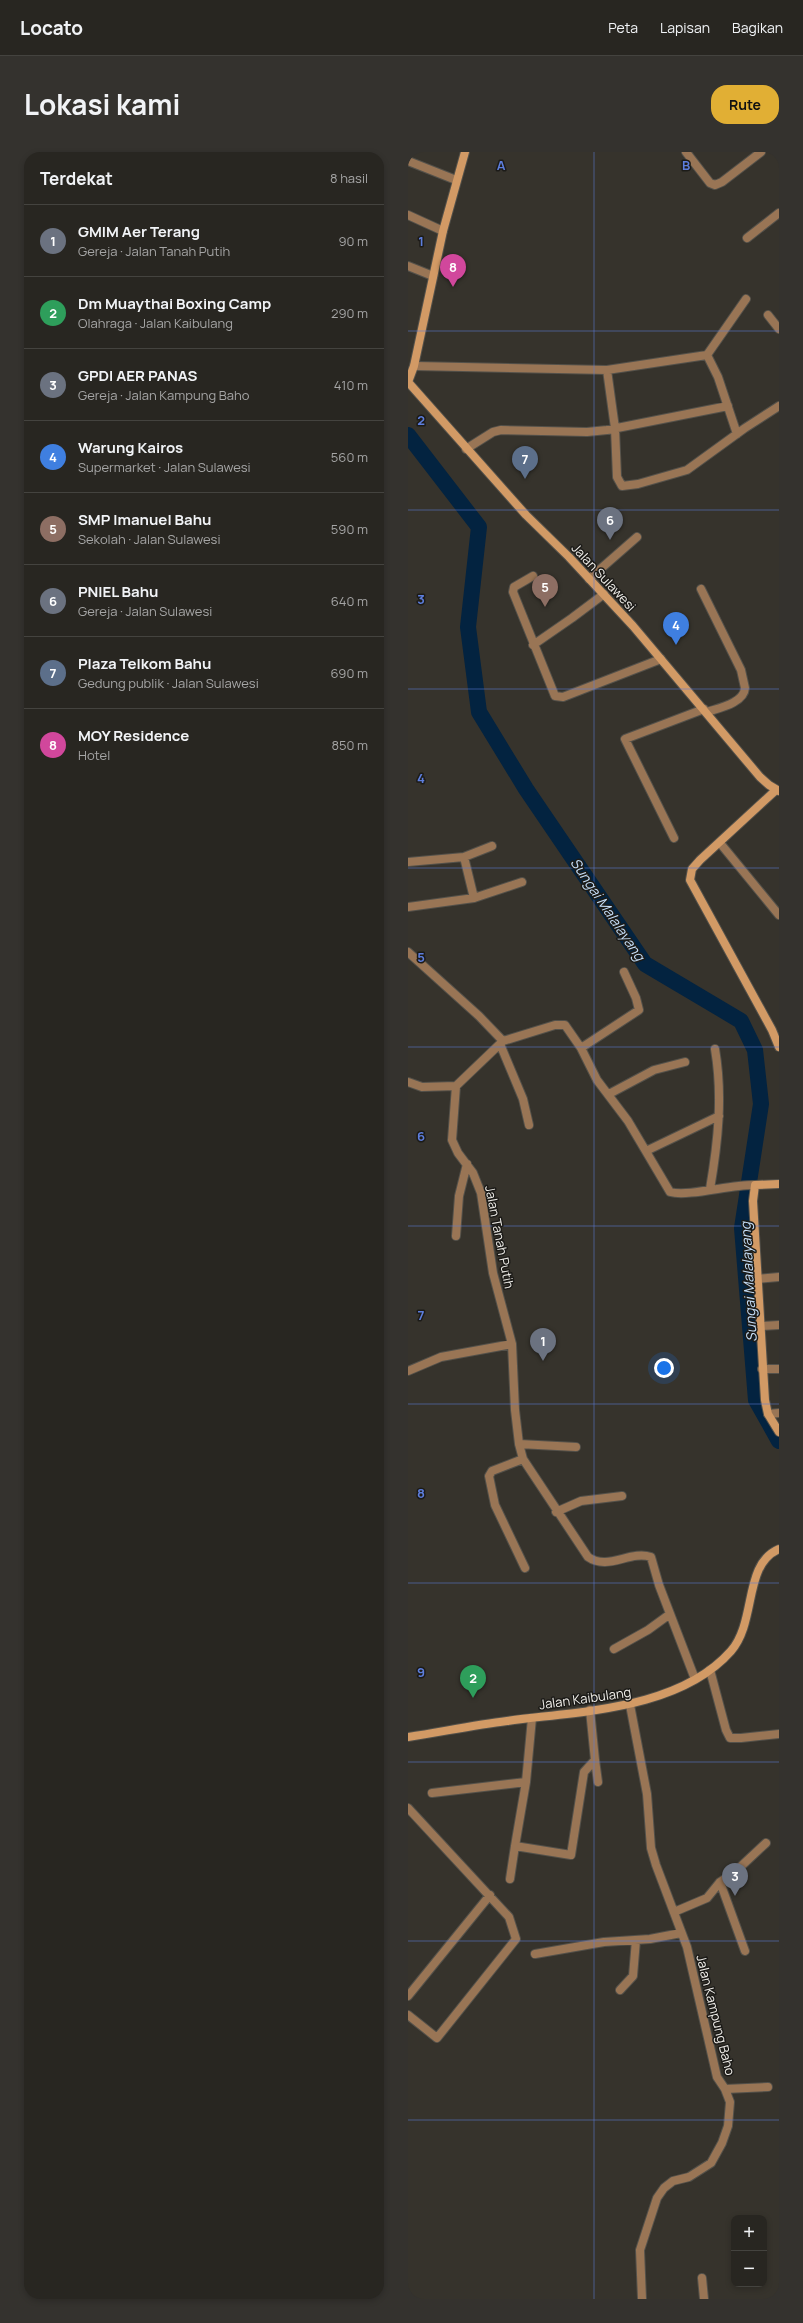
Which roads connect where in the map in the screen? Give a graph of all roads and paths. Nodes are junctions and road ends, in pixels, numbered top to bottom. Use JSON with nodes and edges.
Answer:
{"nodes":[{"id":1,"x":465,"y":152,"type":"edge"},
{"id":2,"x":686,"y":152,"type":"edge"},
{"id":3,"x":761,"y":152,"type":"edge"},
{"id":4,"x":408,"y":160,"type":"edge"},
{"id":5,"x":456,"y":180,"type":"junction"},
{"id":6,"x":779,"y":213,"type":"edge"},
{"id":7,"x":408,"y":215,"type":"edge"},
{"id":8,"x":443,"y":231,"type":"junction"},
{"id":9,"x":747,"y":238,"type":"dead end"},
{"id":10,"x":408,"y":266,"type":"edge"},
{"id":11,"x":433,"y":276,"type":"junction"},
{"id":12,"x":746,"y":299,"type":"dead end"},
{"id":13,"x":768,"y":315,"type":"dead end"},
{"id":14,"x":779,"y":329,"type":"edge"},
{"id":15,"x":707,"y":355,"type":"junction"},
{"id":16,"x":414,"y":366,"type":"junction"},
{"id":17,"x":607,"y":370,"type":"junction"},
{"id":18,"x":408,"y":382,"type":"edge"},
{"id":19,"x":728,"y":406,"type":"junction"},
{"id":20,"x":779,"y":406,"type":"edge"},
{"id":21,"x":615,"y":428,"type":"junction"},
{"id":22,"x":736,"y":434,"type":"junction"},
{"id":23,"x":466,"y":449,"type":"junction"},
{"id":24,"x":637,"y":537,"type":"dead end"},
{"id":25,"x":533,"y":576,"type":"dead end"},
{"id":26,"x":589,"y":579,"type":"junction"},
{"id":27,"x":701,"y":589,"type":"dead end"},
{"id":28,"x":604,"y":594,"type":"junction"},
{"id":29,"x":533,"y":645,"type":"junction"},
{"id":30,"x":661,"y":659,"type":"junction"},
{"id":31,"x":705,"y":710,"type":"junction"},
{"id":32,"x":777,"y":790,"type":"edge"},
{"id":33,"x":674,"y":838,"type":"dead end"},
{"id":34,"x":720,"y":843,"type":"junction"},
{"id":35,"x":492,"y":846,"type":"dead end"},
{"id":36,"x":464,"y":857,"type":"junction"},
{"id":37,"x":408,"y":862,"type":"edge"},
{"id":38,"x":522,"y":882,"type":"dead end"},
{"id":39,"x":474,"y":898,"type":"junction"},
{"id":40,"x":408,"y":907,"type":"edge"},
{"id":41,"x":779,"y":915,"type":"edge"},
{"id":42,"x":408,"y":952,"type":"edge"},
{"id":43,"x":624,"y":972,"type":"dead end"},
{"id":44,"x":502,"y":1042,"type":"junction"},
{"id":45,"x":779,"y":1047,"type":"edge"},
{"id":46,"x":581,"y":1048,"type":"junction"},
{"id":47,"x":716,"y":1049,"type":"dead end"},
{"id":48,"x":685,"y":1062,"type":"dead end"},
{"id":49,"x":408,"y":1082,"type":"edge"},
{"id":50,"x":456,"y":1086,"type":"junction"},
{"id":51,"x":609,"y":1094,"type":"junction"},
{"id":52,"x":719,"y":1116,"type":"junction"},
{"id":53,"x":530,"y":1125,"type":"dead end"},
{"id":54,"x":646,"y":1151,"type":"junction"},
{"id":55,"x":467,"y":1164,"type":"junction"},
{"id":56,"x":779,"y":1184,"type":"edge"},
{"id":57,"x":754,"y":1185,"type":"junction"},
{"id":58,"x":710,"y":1189,"type":"junction"},
{"id":59,"x":456,"y":1236,"type":"dead end"},
{"id":60,"x":779,"y":1277,"type":"edge"},
{"id":61,"x":757,"y":1279,"type":"junction"},
{"id":62,"x":779,"y":1325,"type":"edge"},
{"id":63,"x":760,"y":1326,"type":"junction"},
{"id":64,"x":512,"y":1344,"type":"junction"},
{"id":65,"x":762,"y":1369,"type":"junction"},
{"id":66,"x":779,"y":1369,"type":"edge"},
{"id":67,"x":408,"y":1371,"type":"edge"},
{"id":68,"x":779,"y":1413,"type":"edge"},
{"id":69,"x":768,"y":1414,"type":"junction"},
{"id":70,"x":779,"y":1432,"type":"edge"},
{"id":71,"x":519,"y":1444,"type":"junction"},
{"id":72,"x":576,"y":1447,"type":"dead end"},
{"id":73,"x":523,"y":1459,"type":"junction"},
{"id":74,"x":622,"y":1496,"type":"dead end"},
{"id":75,"x":556,"y":1512,"type":"junction"},
{"id":76,"x":779,"y":1548,"type":"edge"},
{"id":77,"x":525,"y":1568,"type":"dead end"},
{"id":78,"x":670,"y":1614,"type":"junction"},
{"id":79,"x":614,"y":1649,"type":"dead end"},
{"id":80,"x":710,"y":1670,"type":"junction"},
{"id":81,"x":695,"y":1679,"type":"junction"},
{"id":82,"x":630,"y":1705,"type":"junction"},
{"id":83,"x":590,"y":1710,"type":"junction"},
{"id":84,"x":532,"y":1718,"type":"junction"},
{"id":85,"x":779,"y":1734,"type":"edge"},
{"id":86,"x":408,"y":1737,"type":"edge"},
{"id":87,"x":595,"y":1760,"type":"junction"},
{"id":88,"x":526,"y":1782,"type":"junction"},
{"id":89,"x":598,"y":1782,"type":"dead end"},
{"id":90,"x":432,"y":1793,"type":"dead end"},
{"id":91,"x":408,"y":1808,"type":"edge"},
{"id":92,"x":766,"y":1843,"type":"dead end"},
{"id":93,"x":515,"y":1846,"type":"junction"},
{"id":94,"x":510,"y":1879,"type":"dead end"},
{"id":95,"x":720,"y":1882,"type":"junction"},
{"id":96,"x":490,"y":1896,"type":"junction"},
{"id":97,"x":674,"y":1912,"type":"junction"},
{"id":98,"x":681,"y":1933,"type":"junction"},
{"id":99,"x":636,"y":1940,"type":"junction"},
{"id":100,"x":745,"y":1951,"type":"dead end"},
{"id":101,"x":535,"y":1954,"type":"dead end"},
{"id":102,"x":620,"y":1990,"type":"dead end"},
{"id":103,"x":408,"y":1996,"type":"edge"},
{"id":104,"x":408,"y":2015,"type":"edge"},
{"id":105,"x":768,"y":2087,"type":"dead end"},
{"id":106,"x":725,"y":2089,"type":"junction"},
{"id":107,"x":702,"y":2278,"type":"dead end"},
{"id":108,"x":642,"y":2299,"type":"edge"},
{"id":109,"x":704,"y":2299,"type":"edge"}],
"edges":[{"from":1,"to":5,"type":"street"},
{"from":2,"to":3,"type":"street"},
{"from":4,"to":5,"type":"street"},
{"from":5,"to":8,"type":"street"},
{"from":6,"to":9,"type":"street"},
{"from":7,"to":8,"type":"street"},
{"from":8,"to":11,"type":"street"},
{"from":10,"to":11,"type":"street"},
{"from":11,"to":16,"type":"street"},
{"from":12,"to":15,"type":"street"},
{"from":13,"to":14,"type":"street"},
{"from":15,"to":17,"type":"street"},
{"from":15,"to":19,"type":"street"},
{"from":16,"to":17,"type":"street"},
{"from":16,"to":18,"type":"street"},
{"from":17,"to":21,"type":"street"},
{"from":18,"to":23,"type":"street","name":"Jalan Sulawesi"},
{"from":19,"to":21,"type":"street"},
{"from":19,"to":22,"type":"street"},
{"from":20,"to":22,"type":"street"},
{"from":21,"to":22,"type":"street"},
{"from":21,"to":23,"type":"street"},
{"from":23,"to":26,"type":"street","name":"Jalan Sulawesi"},
{"from":24,"to":26,"type":"street"},
{"from":25,"to":29,"type":"street"},
{"from":26,"to":28,"type":"street","name":"Jalan Sulawesi"},
{"from":27,"to":31,"type":"street"},
{"from":28,"to":29,"type":"street"},
{"from":28,"to":30,"type":"street","name":"Jalan Sulawesi"},
{"from":29,"to":30,"type":"street"},
{"from":30,"to":31,"type":"street","name":"Jalan Sulawesi"},
{"from":31,"to":32,"type":"street","name":"Jalan Sulawesi"},
{"from":31,"to":33,"type":"street"},
{"from":32,"to":34,"type":"street"},
{"from":34,"to":41,"type":"street"},
{"from":34,"to":45,"type":"street"},
{"from":35,"to":36,"type":"street"},
{"from":36,"to":37,"type":"street"},
{"from":36,"to":39,"type":"street"},
{"from":38,"to":39,"type":"street"},
{"from":39,"to":40,"type":"street"},
{"from":42,"to":44,"type":"street"},
{"from":43,"to":46,"type":"street"},
{"from":44,"to":46,"type":"street"},
{"from":44,"to":50,"type":"street"},
{"from":44,"to":53,"type":"street"},
{"from":46,"to":51,"type":"street"},
{"from":47,"to":52,"type":"street"},
{"from":48,"to":51,"type":"street"},
{"from":49,"to":50,"type":"street"},
{"from":50,"to":55,"type":"street","name":"Jalan Tanah Putih"},
{"from":51,"to":54,"type":"street"},
{"from":52,"to":54,"type":"street"},
{"from":52,"to":58,"type":"street"},
{"from":54,"to":58,"type":"street"},
{"from":55,"to":59,"type":"street"},
{"from":55,"to":64,"type":"street","name":"Jalan Tanah Putih"},
{"from":56,"to":57,"type":"street"},
{"from":57,"to":58,"type":"street"},
{"from":57,"to":61,"type":"street"},
{"from":60,"to":61,"type":"street"},
{"from":61,"to":63,"type":"street"},
{"from":62,"to":63,"type":"street"},
{"from":63,"to":65,"type":"street"},
{"from":64,"to":67,"type":"street"},
{"from":64,"to":71,"type":"street","name":"Jalan Tanah Putih"},
{"from":65,"to":66,"type":"street"},
{"from":65,"to":69,"type":"street"},
{"from":68,"to":69,"type":"street"},
{"from":69,"to":70,"type":"street"},
{"from":71,"to":72,"type":"street"},
{"from":71,"to":73,"type":"street","name":"Jalan Tanah Putih"},
{"from":73,"to":75,"type":"street","name":"Jalan Tanah Putih"},
{"from":73,"to":77,"type":"street"},
{"from":74,"to":75,"type":"street"},
{"from":75,"to":78,"type":"street","name":"Jalan Tanah Putih"},
{"from":76,"to":80,"type":"street","name":"Jalan Kaibulang"},
{"from":78,"to":79,"type":"street"},
{"from":78,"to":81,"type":"street"},
{"from":80,"to":81,"type":"street","name":"Jalan Kaibulang"},
{"from":80,"to":85,"type":"street"},
{"from":81,"to":82,"type":"street","name":"Jalan Kaibulang"},
{"from":82,"to":83,"type":"street","name":"Jalan Kaibulang"},
{"from":82,"to":97,"type":"street","name":"Jalan Kampung Baho"},
{"from":83,"to":84,"type":"street","name":"Jalan Kaibulang"},
{"from":83,"to":87,"type":"street"},
{"from":84,"to":86,"type":"street","name":"Jalan Kaibulang"},
{"from":84,"to":88,"type":"street"},
{"from":87,"to":89,"type":"street"},
{"from":87,"to":93,"type":"street"},
{"from":88,"to":90,"type":"street"},
{"from":88,"to":93,"type":"street"},
{"from":91,"to":96,"type":"street"},
{"from":92,"to":95,"type":"street"},
{"from":93,"to":94,"type":"street"},
{"from":95,"to":97,"type":"street"},
{"from":95,"to":100,"type":"street"},
{"from":96,"to":103,"type":"street"},
{"from":96,"to":104,"type":"street"},
{"from":97,"to":98,"type":"street","name":"Jalan Kampung Baho"},
{"from":98,"to":99,"type":"street"},
{"from":98,"to":106,"type":"street","name":"Jalan Kampung Baho"},
{"from":99,"to":101,"type":"street"},
{"from":99,"to":102,"type":"street"},
{"from":105,"to":106,"type":"street"},
{"from":106,"to":108,"type":"street","name":"Jalan Kampung Baho"},
{"from":107,"to":109,"type":"street"}]}
